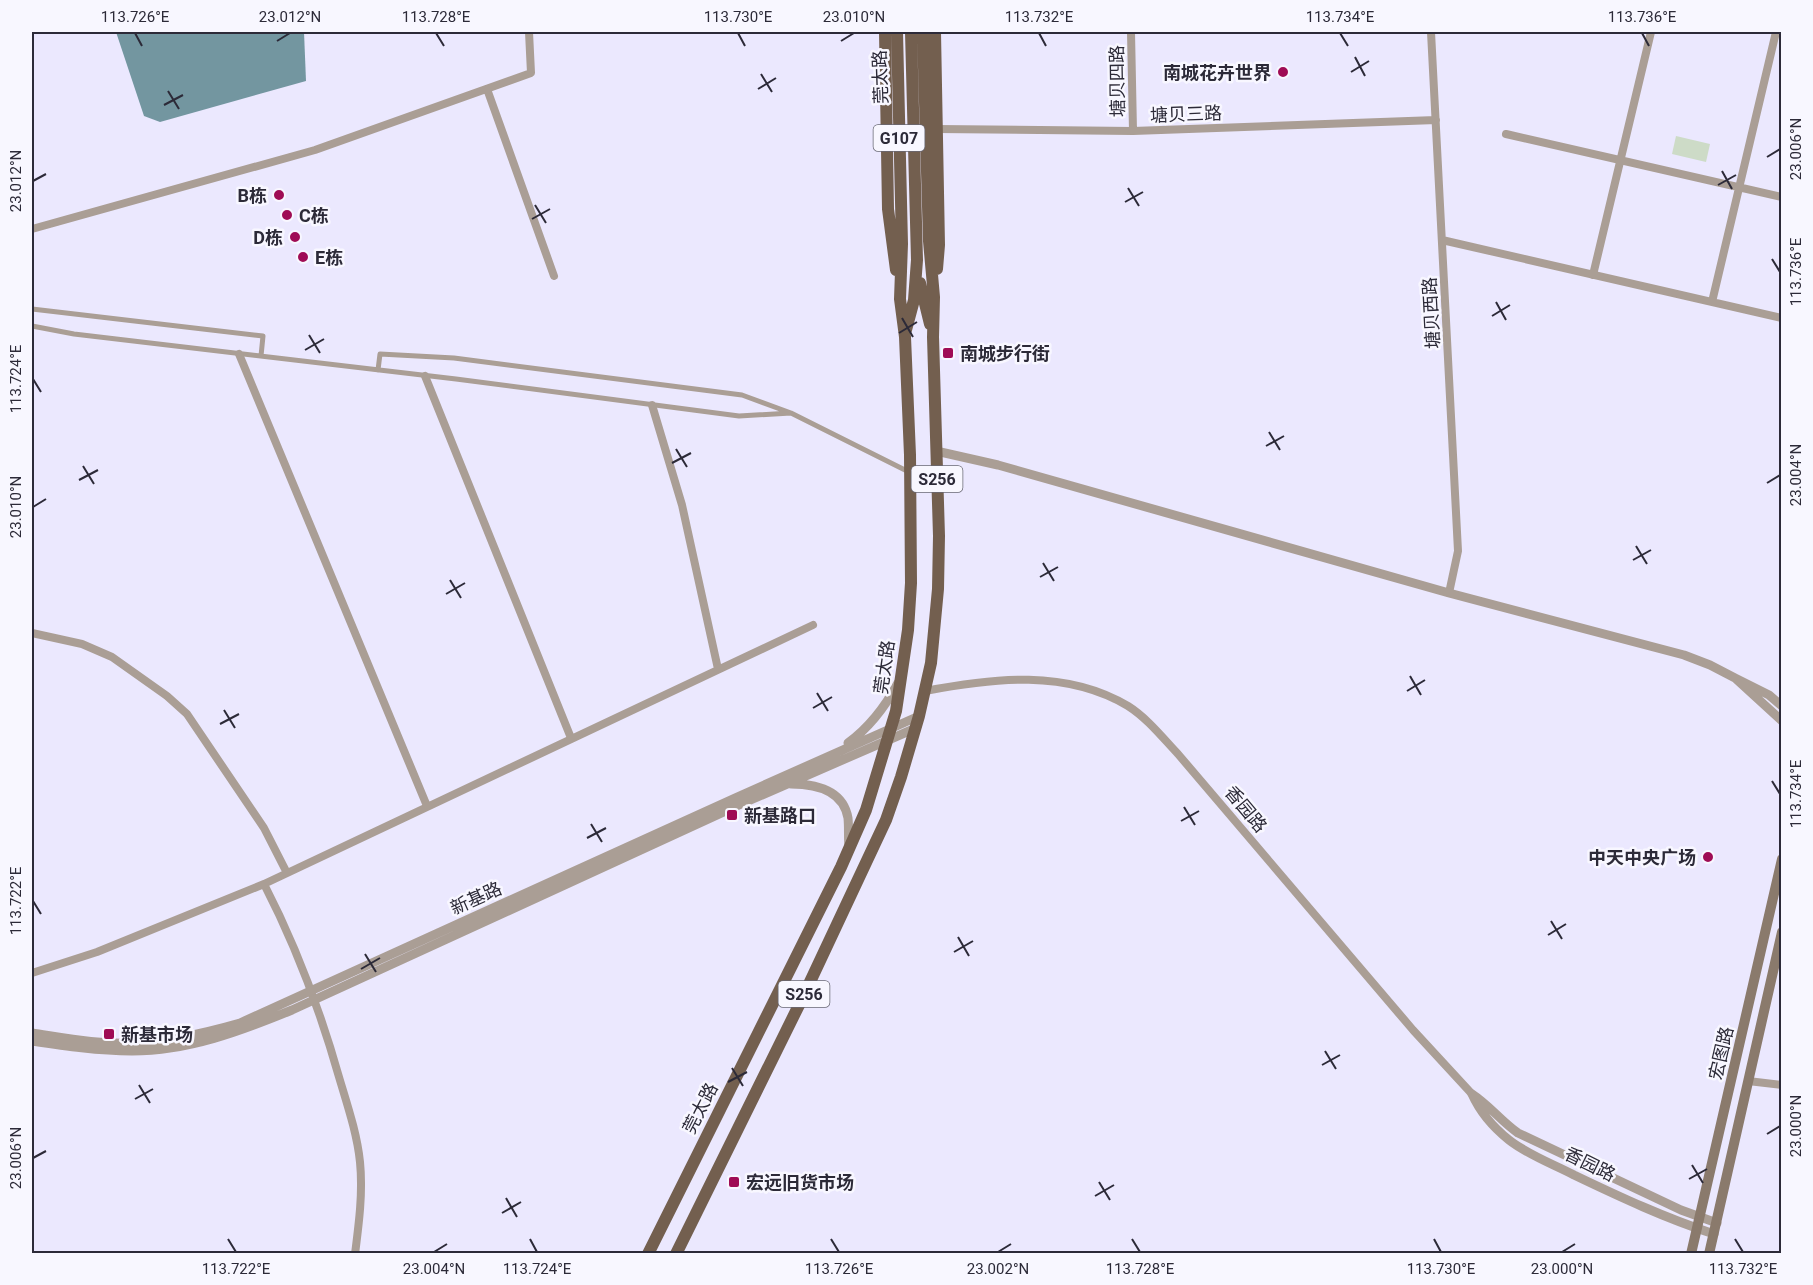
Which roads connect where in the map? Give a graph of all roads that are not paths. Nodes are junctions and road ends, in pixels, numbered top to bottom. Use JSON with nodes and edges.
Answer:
{"nodes":[{"id":1,"x":529,"y":32,"type":"edge"},
{"id":2,"x":885,"y":32,"type":"edge"},
{"id":3,"x":897,"y":32,"type":"edge"},
{"id":4,"x":911,"y":32,"type":"edge"},
{"id":5,"x":923,"y":32,"type":"edge"},
{"id":6,"x":935,"y":32,"type":"edge"},
{"id":7,"x":1131,"y":32,"type":"edge"},
{"id":8,"x":1431,"y":32,"type":"edge"},
{"id":9,"x":1651,"y":32,"type":"edge"},
{"id":10,"x":1776,"y":32,"type":"edge"},
{"id":11,"x":487,"y":89,"type":"junction"},
{"id":12,"x":1436,"y":120,"type":"junction"},
{"id":13,"x":937,"y":129,"type":"junction"},
{"id":14,"x":1133,"y":131,"type":"junction"},
{"id":15,"x":1506,"y":134,"type":"dead end"},
{"id":16,"x":1620,"y":160,"type":"junction"},
{"id":17,"x":1739,"y":188,"type":"junction"},
{"id":18,"x":1782,"y":197,"type":"edge"},
{"id":19,"x":32,"y":229,"type":"edge"},
{"id":20,"x":1442,"y":240,"type":"junction"},
{"id":21,"x":902,"y":244,"type":"joint"},
{"id":22,"x":916,"y":260,"type":"junction"},
{"id":23,"x":1593,"y":275,"type":"junction"},
{"id":24,"x":554,"y":276,"type":"dead end"},
{"id":25,"x":934,"y":297,"type":"junction"},
{"id":26,"x":900,"y":299,"type":"junction"},
{"id":27,"x":1712,"y":302,"type":"junction"},
{"id":28,"x":32,"y":309,"type":"edge"},
{"id":29,"x":1782,"y":318,"type":"edge"},
{"id":30,"x":32,"y":326,"type":"edge"},
{"id":31,"x":905,"y":337,"type":"junction"},
{"id":32,"x":933,"y":337,"type":"junction"},
{"id":33,"x":239,"y":354,"type":"junction"},
{"id":34,"x":261,"y":356,"type":"junction"},
{"id":35,"x":378,"y":370,"type":"junction"},
{"id":36,"x":425,"y":376,"type":"junction"},
{"id":37,"x":652,"y":405,"type":"junction"},
{"id":38,"x":791,"y":413,"type":"junction"},
{"id":39,"x":936,"y":451,"type":"junction"},
{"id":40,"x":910,"y":473,"type":"junction"},
{"id":41,"x":1449,"y":593,"type":"junction"},
{"id":42,"x":813,"y":625,"type":"dead end"},
{"id":43,"x":32,"y":633,"type":"edge"},
{"id":44,"x":718,"y":669,"type":"junction"},
{"id":45,"x":901,"y":676,"type":"junction"},
{"id":46,"x":1735,"y":678,"type":"junction"},
{"id":47,"x":925,"y":691,"type":"junction"},
{"id":48,"x":1782,"y":706,"type":"edge"},
{"id":49,"x":1782,"y":721,"type":"edge"},
{"id":50,"x":918,"y":722,"type":"junction"},
{"id":51,"x":889,"y":734,"type":"junction"},
{"id":52,"x":571,"y":738,"type":"junction"},
{"id":53,"x":837,"y":752,"type":"junction"},
{"id":54,"x":786,"y":784,"type":"junction"},
{"id":55,"x":427,"y":806,"type":"junction"},
{"id":56,"x":849,"y":848,"type":"junction"},
{"id":57,"x":1782,"y":859,"type":"edge"},
{"id":58,"x":287,"y":873,"type":"junction"},
{"id":59,"x":264,"y":884,"type":"junction"},
{"id":60,"x":1782,"y":932,"type":"edge"},
{"id":61,"x":32,"y":973,"type":"edge"},
{"id":62,"x":313,"y":995,"type":"junction"},
{"id":63,"x":32,"y":1033,"type":"edge"},
{"id":64,"x":32,"y":1041,"type":"edge"},
{"id":65,"x":1748,"y":1080,"type":"junction"},
{"id":66,"x":1782,"y":1084,"type":"edge"},
{"id":67,"x":1472,"y":1094,"type":"junction"},
{"id":68,"x":1700,"y":1217,"type":"junction"},
{"id":69,"x":1697,"y":1228,"type":"junction"},
{"id":70,"x":1715,"y":1228,"type":"junction"},
{"id":71,"x":355,"y":1254,"type":"edge"},
{"id":72,"x":648,"y":1254,"type":"edge"},
{"id":73,"x":676,"y":1254,"type":"edge"},
{"id":74,"x":1691,"y":1254,"type":"edge"},
{"id":75,"x":1709,"y":1254,"type":"edge"}],
"edges":[{"from":1,"to":11,"type":"street"},
{"from":2,"to":26,"type":"main road"},
{"from":3,"to":21,"type":"main road","name":"莞太路","number":"G107"},
{"from":4,"to":22,"type":"main road"},
{"from":5,"to":25,"type":"main road","number":"S256"},
{"from":6,"to":13,"type":"main road"},
{"from":7,"to":14,"type":"street","name":"塘贝四路"},
{"from":8,"to":12,"type":"street","name":"塘贝西路"},
{"from":9,"to":16,"type":"street"},
{"from":10,"to":17,"type":"street"},
{"from":11,"to":19,"type":"street"},
{"from":11,"to":24,"type":"street"},
{"from":12,"to":14,"type":"street","name":"塘贝三路"},
{"from":12,"to":20,"type":"street","name":"塘贝西路"},
{"from":13,"to":14,"type":"street","name":"塘贝三路"},
{"from":13,"to":25,"type":"main road"},
{"from":15,"to":16,"type":"street"},
{"from":16,"to":17,"type":"street"},
{"from":16,"to":23,"type":"street"},
{"from":17,"to":18,"type":"street"},
{"from":17,"to":27,"type":"street"},
{"from":20,"to":23,"type":"street"},
{"from":20,"to":41,"type":"street","name":"塘贝西路"},
{"from":21,"to":26,"type":"main road","name":"莞太路","number":"S256"},
{"from":22,"to":31,"type":"main road"},
{"from":22,"to":32,"type":"main road"},
{"from":23,"to":27,"type":"street"},
{"from":25,"to":32,"type":"main road","number":"S256"},
{"from":26,"to":31,"type":"main road","name":"莞太路","number":"S256"},
{"from":27,"to":29,"type":"street"},
{"from":28,"to":34,"type":"street"},
{"from":30,"to":33,"type":"street"},
{"from":31,"to":40,"type":"main road","name":"莞太路","number":"S256"},
{"from":32,"to":39,"type":"main road","number":"S256"},
{"from":33,"to":34,"type":"street"},
{"from":33,"to":55,"type":"street"},
{"from":34,"to":35,"type":"street"},
{"from":35,"to":36,"type":"street"},
{"from":35,"to":38,"type":"street"},
{"from":36,"to":37,"type":"street"},
{"from":36,"to":52,"type":"street"},
{"from":37,"to":38,"type":"street"},
{"from":37,"to":44,"type":"street"},
{"from":38,"to":40,"type":"street"},
{"from":39,"to":41,"type":"street"},
{"from":39,"to":47,"type":"main road","number":"S256"},
{"from":40,"to":45,"type":"main road","name":"莞太路","number":"S256"},
{"from":41,"to":46,"type":"street"},
{"from":42,"to":44,"type":"street"},
{"from":43,"to":58,"type":"street"},
{"from":44,"to":52,"type":"street"},
{"from":45,"to":51,"type":"main road","name":"莞太路","number":"S256"},
{"from":45,"to":53,"type":"street"},
{"from":46,"to":48,"type":"street"},
{"from":46,"to":49,"type":"street"},
{"from":47,"to":50,"type":"main road","number":"S256"},
{"from":47,"to":67,"type":"street","name":"香园路"},
{"from":50,"to":51,"type":"street","name":"新基路"},
{"from":50,"to":73,"type":"main road","number":"S256"},
{"from":51,"to":53,"type":"street","name":"新基路"},
{"from":51,"to":54,"type":"street","name":"新基路"},
{"from":51,"to":56,"type":"main road","name":"莞太路","number":"S256"},
{"from":52,"to":55,"type":"street"},
{"from":53,"to":62,"type":"street","name":"新基路"},
{"from":54,"to":56,"type":"street"},
{"from":54,"to":62,"type":"street","name":"新基路"},
{"from":55,"to":58,"type":"street"},
{"from":56,"to":72,"type":"main road","name":"莞太路","number":"S256"},
{"from":57,"to":68,"type":"main road","name":"宏图路"},
{"from":58,"to":59,"type":"street"},
{"from":59,"to":61,"type":"street"},
{"from":59,"to":62,"type":"street"},
{"from":60,"to":65,"type":"main road","name":"宏图路"},
{"from":62,"to":63,"type":"street","name":"新基路"},
{"from":62,"to":64,"type":"street","name":"新基路"},
{"from":62,"to":71,"type":"street"},
{"from":65,"to":66,"type":"street"},
{"from":65,"to":70,"type":"main road","name":"宏图路"},
{"from":67,"to":68,"type":"street","name":"香园路"},
{"from":67,"to":69,"type":"street","name":"香园路"},
{"from":68,"to":69,"type":"main road","name":"宏图路"},
{"from":68,"to":70,"type":"street","name":"香园路"},
{"from":69,"to":70,"type":"street","name":"香园路"},
{"from":69,"to":74,"type":"main road","name":"宏图路"},
{"from":70,"to":75,"type":"main road","name":"宏图路"}]}
